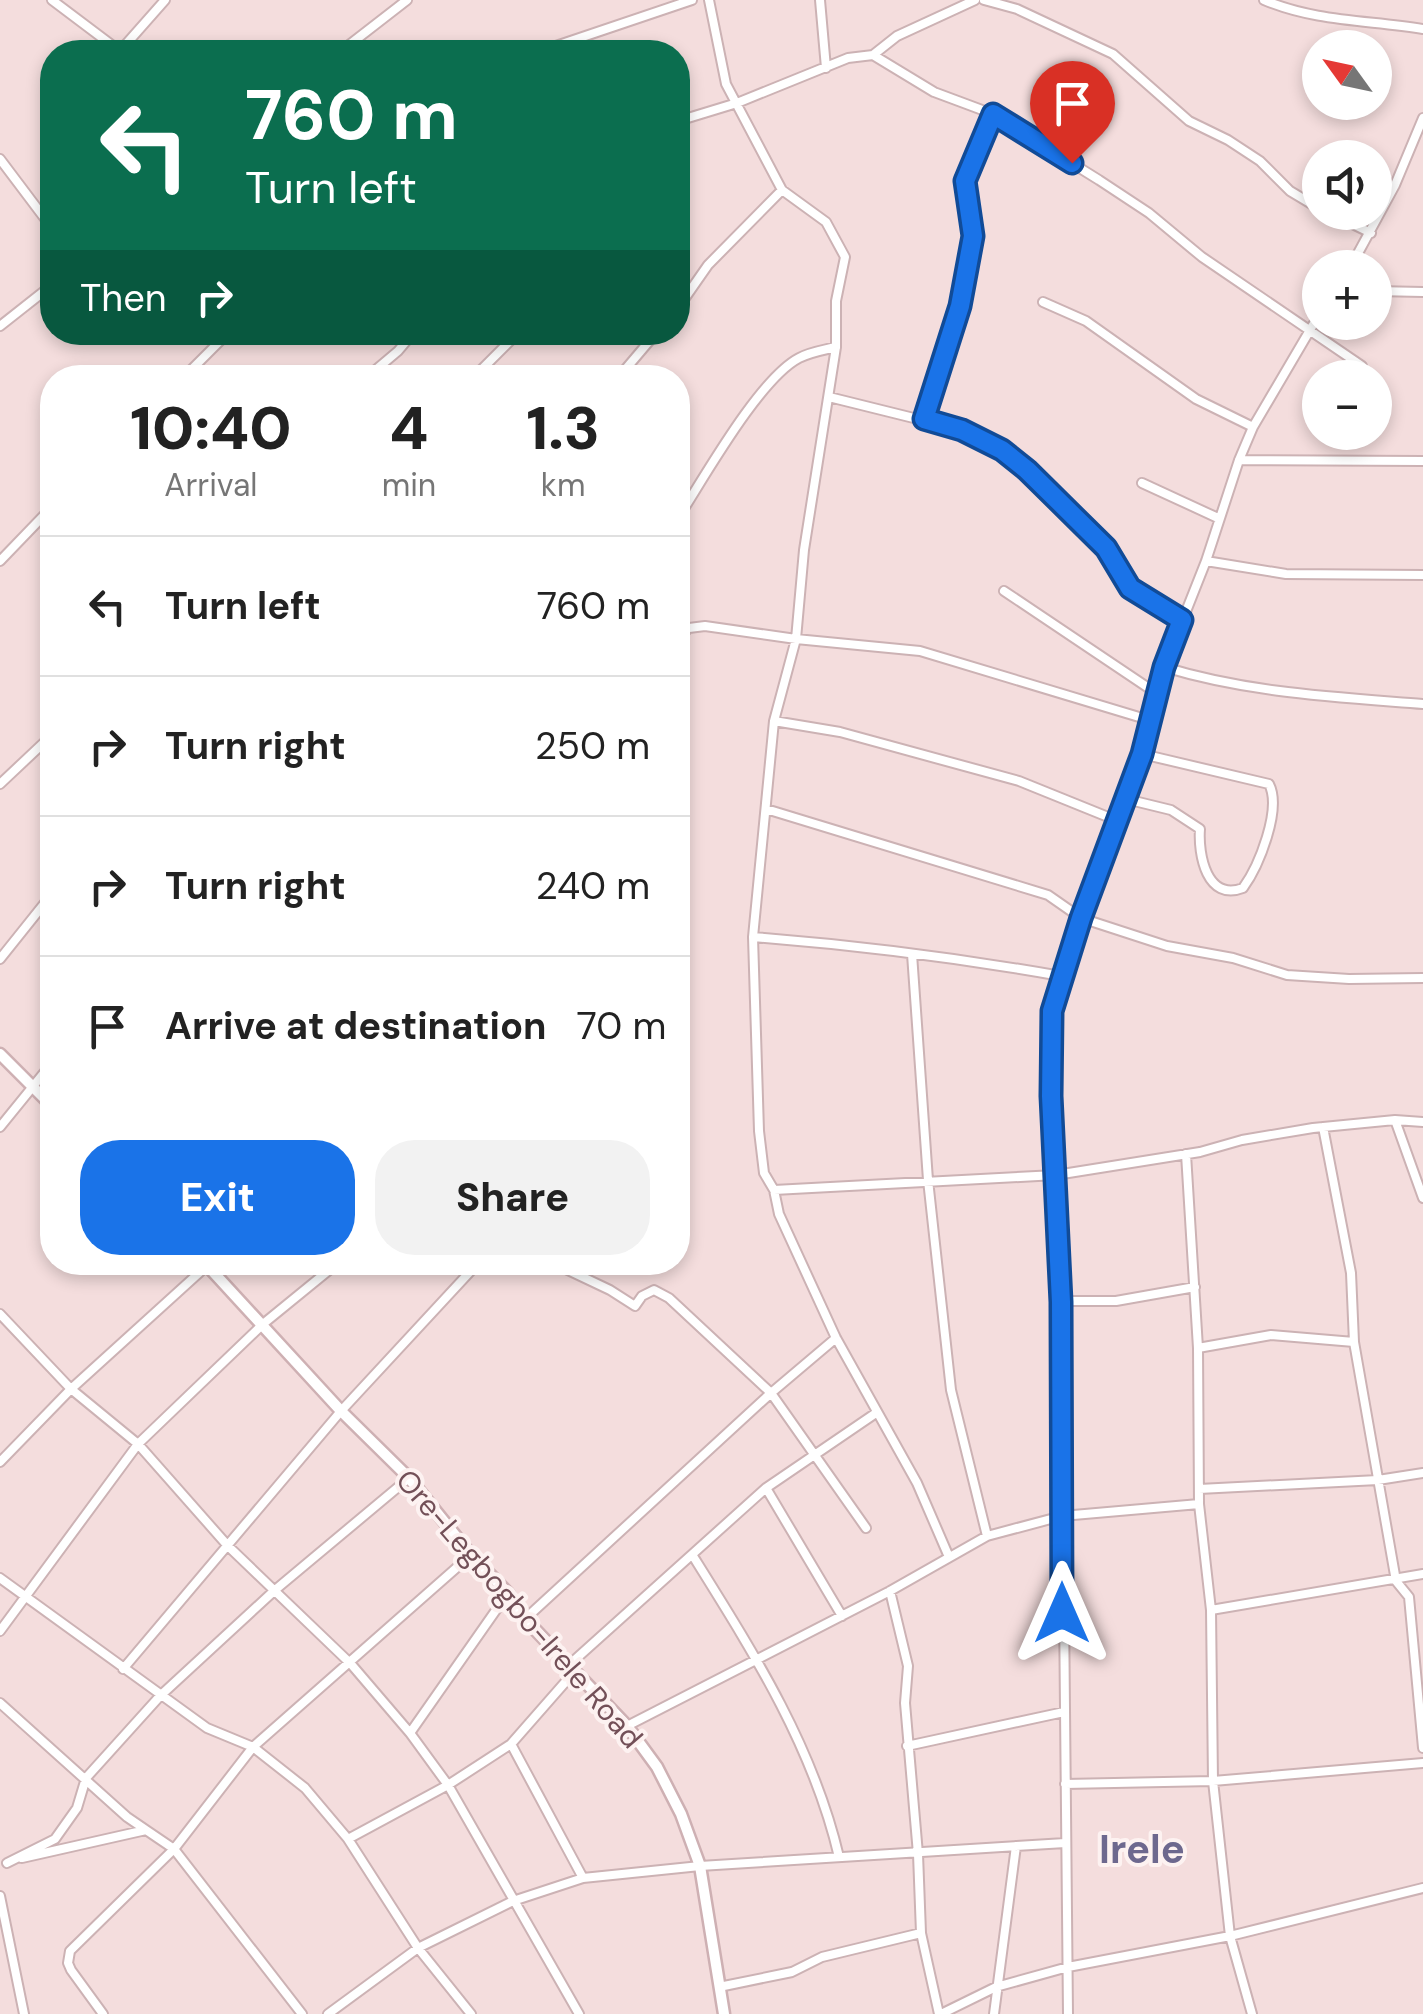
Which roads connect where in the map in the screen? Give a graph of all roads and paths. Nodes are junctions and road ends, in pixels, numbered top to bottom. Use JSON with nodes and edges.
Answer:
{"nodes":[{"id":1,"x":52,"y":0,"type":"edge"},
{"id":2,"x":165,"y":0,"type":"edge"},
{"id":3,"x":407,"y":0,"type":"edge"},
{"id":4,"x":692,"y":0,"type":"edge"},
{"id":5,"x":710,"y":0,"type":"edge"},
{"id":6,"x":820,"y":0,"type":"edge"},
{"id":7,"x":975,"y":0,"type":"edge"},
{"id":8,"x":984,"y":0,"type":"edge"},
{"id":9,"x":1264,"y":0,"type":"edge"},
{"id":10,"x":1423,"y":29,"type":"edge"},
{"id":11,"x":105,"y":40,"type":"edge"},
{"id":12,"x":131,"y":40,"type":"edge"},
{"id":13,"x":355,"y":40,"type":"edge"},
{"id":14,"x":574,"y":40,"type":"edge"},
{"id":15,"x":873,"y":56,"type":"junction"},
{"id":16,"x":826,"y":68,"type":"junction"},
{"id":17,"x":737,"y":103,"type":"junction"},
{"id":18,"x":993,"y":114,"type":"junction"},
{"id":19,"x":690,"y":117,"type":"edge"},
{"id":20,"x":1423,"y":118,"type":"edge"},
{"id":21,"x":0,"y":159,"type":"edge"},
{"id":22,"x":782,"y":190,"type":"junction"},
{"id":23,"x":1302,"y":198,"type":"edge"},
{"id":24,"x":40,"y":212,"type":"edge"},
{"id":25,"x":1366,"y":230,"type":"edge"},
{"id":26,"x":1372,"y":233,"type":"junction"},
{"id":27,"x":1361,"y":250,"type":"edge"},
{"id":28,"x":690,"y":290,"type":"edge"},
{"id":29,"x":1392,"y":291,"type":"edge"},
{"id":30,"x":1423,"y":292,"type":"edge"},
{"id":31,"x":40,"y":294,"type":"edge"},
{"id":32,"x":1043,"y":302,"type":"dead end"},
{"id":33,"x":0,"y":326,"type":"edge"},
{"id":34,"x":1302,"y":326,"type":"edge"},
{"id":35,"x":1304,"y":340,"type":"edge"},
{"id":36,"x":1323,"y":340,"type":"edge"},
{"id":37,"x":216,"y":345,"type":"edge"},
{"id":38,"x":403,"y":345,"type":"edge"},
{"id":39,"x":506,"y":345,"type":"edge"},
{"id":40,"x":646,"y":345,"type":"edge"},
{"id":41,"x":836,"y":347,"type":"junction"},
{"id":42,"x":1353,"y":360,"type":"edge"},
{"id":43,"x":196,"y":365,"type":"edge"},
{"id":44,"x":381,"y":365,"type":"edge"},
{"id":45,"x":486,"y":365,"type":"edge"},
{"id":46,"x":629,"y":365,"type":"edge"},
{"id":47,"x":829,"y":397,"type":"junction"},
{"id":48,"x":924,"y":419,"type":"junction"},
{"id":49,"x":1252,"y":427,"type":"junction"},
{"id":50,"x":1239,"y":460,"type":"junction"},
{"id":51,"x":1423,"y":461,"type":"edge"},
{"id":52,"x":1142,"y":482,"type":"dead end"},
{"id":53,"x":690,"y":500,"type":"edge"},
{"id":54,"x":1218,"y":518,"type":"junction"},
{"id":55,"x":40,"y":519,"type":"edge"},
{"id":56,"x":0,"y":561,"type":"edge"},
{"id":57,"x":1206,"y":561,"type":"junction"},
{"id":58,"x":1423,"y":575,"type":"edge"},
{"id":59,"x":1004,"y":591,"type":"dead end"},
{"id":60,"x":1182,"y":620,"type":"junction"},
{"id":61,"x":690,"y":628,"type":"edge"},
{"id":62,"x":796,"y":639,"type":"junction"},
{"id":63,"x":1164,"y":667,"type":"junction"},
{"id":64,"x":1156,"y":693,"type":"junction"},
{"id":65,"x":1423,"y":704,"type":"edge"},
{"id":66,"x":1149,"y":720,"type":"junction"},
{"id":67,"x":774,"y":722,"type":"junction"},
{"id":68,"x":40,"y":746,"type":"edge"},
{"id":69,"x":1142,"y":754,"type":"junction"},
{"id":70,"x":0,"y":784,"type":"edge"},
{"id":71,"x":1126,"y":799,"type":"junction"},
{"id":72,"x":766,"y":809,"type":"junction"},
{"id":73,"x":1118,"y":821,"type":"junction"},
{"id":74,"x":40,"y":909,"type":"edge"},
{"id":75,"x":1081,"y":918,"type":"junction"},
{"id":76,"x":752,"y":937,"type":"junction"},
{"id":77,"x":912,"y":954,"type":"junction"},
{"id":78,"x":0,"y":959,"type":"edge"},
{"id":79,"x":1061,"y":976,"type":"junction"},
{"id":80,"x":1423,"y":978,"type":"edge"},
{"id":81,"x":0,"y":1054,"type":"edge"},
{"id":82,"x":40,"y":1078,"type":"edge"},
{"id":83,"x":33,"y":1086,"type":"junction"},
{"id":84,"x":40,"y":1093,"type":"edge"},
{"id":85,"x":1395,"y":1120,"type":"junction"},
{"id":86,"x":1423,"y":1122,"type":"edge"},
{"id":87,"x":0,"y":1127,"type":"edge"},
{"id":88,"x":1323,"y":1127,"type":"junction"},
{"id":89,"x":1186,"y":1154,"type":"junction"},
{"id":90,"x":1056,"y":1175,"type":"junction"},
{"id":91,"x":928,"y":1180,"type":"junction"},
{"id":92,"x":774,"y":1190,"type":"junction"},
{"id":93,"x":1423,"y":1198,"type":"edge"},
{"id":94,"x":196,"y":1275,"type":"edge"},
{"id":95,"x":218,"y":1275,"type":"edge"},
{"id":96,"x":324,"y":1275,"type":"edge"},
{"id":97,"x":467,"y":1275,"type":"edge"},
{"id":98,"x":578,"y":1275,"type":"edge"},
{"id":99,"x":1196,"y":1286,"type":"junction"},
{"id":100,"x":1061,"y":1302,"type":"junction"},
{"id":101,"x":0,"y":1314,"type":"edge"},
{"id":102,"x":264,"y":1324,"type":"junction"},
{"id":103,"x":836,"y":1338,"type":"junction"},
{"id":104,"x":1354,"y":1342,"type":"junction"},
{"id":105,"x":1198,"y":1348,"type":"junction"},
{"id":106,"x":71,"y":1389,"type":"junction"},
{"id":107,"x":771,"y":1393,"type":"junction"},
{"id":108,"x":341,"y":1411,"type":"junction"},
{"id":109,"x":876,"y":1414,"type":"junction"},
{"id":110,"x":138,"y":1444,"type":"junction"},
{"id":111,"x":812,"y":1454,"type":"junction"},
{"id":112,"x":0,"y":1462,"type":"edge"},
{"id":113,"x":1423,"y":1473,"type":"edge"},
{"id":114,"x":409,"y":1478,"type":"junction"},
{"id":115,"x":1378,"y":1480,"type":"junction"},
{"id":116,"x":766,"y":1488,"type":"junction"},
{"id":117,"x":1199,"y":1489,"type":"junction"},
{"id":118,"x":1199,"y":1504,"type":"junction"},
{"id":119,"x":1062,"y":1516,"type":"junction"},
{"id":120,"x":866,"y":1528,"type":"dead end"},
{"id":121,"x":987,"y":1536,"type":"junction"},
{"id":122,"x":228,"y":1546,"type":"junction"},
{"id":123,"x":472,"y":1555,"type":"junction"},
{"id":124,"x":693,"y":1556,"type":"junction"},
{"id":125,"x":949,"y":1557,"type":"junction"},
{"id":126,"x":1423,"y":1574,"type":"edge"},
{"id":127,"x":0,"y":1578,"type":"edge"},
{"id":128,"x":1396,"y":1581,"type":"junction"},
{"id":129,"x":276,"y":1590,"type":"junction"},
{"id":130,"x":890,"y":1591,"type":"junction"},
{"id":131,"x":508,"y":1593,"type":"junction"},
{"id":132,"x":26,"y":1597,"type":"junction"},
{"id":133,"x":1211,"y":1610,"type":"junction"},
{"id":134,"x":842,"y":1616,"type":"junction"},
{"id":135,"x":524,"y":1619,"type":"junction"},
{"id":136,"x":0,"y":1631,"type":"edge"},
{"id":137,"x":758,"y":1660,"type":"junction"},
{"id":138,"x":351,"y":1664,"type":"junction"},
{"id":139,"x":572,"y":1668,"type":"junction"},
{"id":140,"x":123,"y":1670,"type":"junction"},
{"id":141,"x":160,"y":1696,"type":"junction"},
{"id":142,"x":0,"y":1702,"type":"edge"},
{"id":143,"x":1064,"y":1712,"type":"junction"},
{"id":144,"x":627,"y":1726,"type":"junction"},
{"id":145,"x":410,"y":1733,"type":"junction"},
{"id":146,"x":512,"y":1744,"type":"junction"},
{"id":147,"x":907,"y":1746,"type":"junction"},
{"id":148,"x":254,"y":1748,"type":"junction"},
{"id":149,"x":1423,"y":1748,"type":"edge"},
{"id":150,"x":1423,"y":1764,"type":"edge"},
{"id":151,"x":86,"y":1778,"type":"junction"},
{"id":152,"x":1213,"y":1782,"type":"junction"},
{"id":153,"x":1066,"y":1784,"type":"junction"},
{"id":154,"x":448,"y":1785,"type":"junction"},
{"id":155,"x":146,"y":1830,"type":"junction"},
{"id":156,"x":348,"y":1839,"type":"junction"},
{"id":157,"x":1066,"y":1843,"type":"junction"},
{"id":158,"x":1016,"y":1846,"type":"junction"},
{"id":159,"x":174,"y":1849,"type":"junction"},
{"id":160,"x":918,"y":1854,"type":"junction"},
{"id":161,"x":839,"y":1857,"type":"junction"},
{"id":162,"x":4,"y":1865,"type":"edge"},
{"id":163,"x":700,"y":1866,"type":"junction"},
{"id":164,"x":584,"y":1878,"type":"junction"},
{"id":165,"x":1423,"y":1888,"type":"edge"},
{"id":166,"x":0,"y":1896,"type":"edge"},
{"id":167,"x":513,"y":1901,"type":"junction"},
{"id":168,"x":922,"y":1933,"type":"junction"},
{"id":169,"x":1230,"y":1936,"type":"junction"},
{"id":170,"x":418,"y":1948,"type":"junction"},
{"id":171,"x":1068,"y":1967,"type":"junction"},
{"id":172,"x":718,"y":1987,"type":"junction"},
{"id":173,"x":996,"y":1987,"type":"junction"},
{"id":174,"x":24,"y":2014,"type":"edge"},
{"id":175,"x":103,"y":2014,"type":"edge"},
{"id":176,"x":302,"y":2014,"type":"edge"},
{"id":177,"x":328,"y":2014,"type":"edge"},
{"id":178,"x":470,"y":2014,"type":"edge"},
{"id":179,"x":579,"y":2014,"type":"edge"},
{"id":180,"x":724,"y":2014,"type":"edge"},
{"id":181,"x":940,"y":2014,"type":"edge"},
{"id":182,"x":994,"y":2014,"type":"edge"},
{"id":183,"x":1068,"y":2014,"type":"edge"},
{"id":184,"x":1252,"y":2014,"type":"edge"}],
"edges":[{"from":1,"to":11,"type":"street"},
{"from":2,"to":12,"type":"street"},
{"from":3,"to":13,"type":"street"},
{"from":4,"to":14,"type":"street"},
{"from":5,"to":17,"type":"street"},
{"from":6,"to":16,"type":"street"},
{"from":7,"to":15,"type":"street"},
{"from":8,"to":23,"type":"street"},
{"from":9,"to":10,"type":"street"},
{"from":15,"to":16,"type":"street"},
{"from":15,"to":18,"type":"street"},
{"from":16,"to":17,"type":"street"},
{"from":17,"to":19,"type":"street"},
{"from":17,"to":22,"type":"street"},
{"from":18,"to":34,"type":"street"},
{"from":18,"to":48,"type":"street"},
{"from":20,"to":26,"type":"street"},
{"from":21,"to":24,"type":"street"},
{"from":22,"to":28,"type":"street"},
{"from":22,"to":41,"type":"street"},
{"from":25,"to":26,"type":"street"},
{"from":26,"to":27,"type":"street"},
{"from":29,"to":30,"type":"street"},
{"from":31,"to":33,"type":"street"},
{"from":32,"to":49,"type":"street"},
{"from":35,"to":49,"type":"street"},
{"from":36,"to":42,"type":"street"},
{"from":37,"to":43,"type":"street"},
{"from":38,"to":44,"type":"street"},
{"from":39,"to":45,"type":"street"},
{"from":40,"to":46,"type":"street"},
{"from":41,"to":47,"type":"street"},
{"from":41,"to":53,"type":"street"},
{"from":47,"to":48,"type":"street"},
{"from":47,"to":62,"type":"street"},
{"from":48,"to":60,"type":"street"},
{"from":49,"to":50,"type":"street"},
{"from":50,"to":51,"type":"street"},
{"from":50,"to":54,"type":"street"},
{"from":52,"to":54,"type":"street"},
{"from":54,"to":57,"type":"street"},
{"from":55,"to":56,"type":"street"},
{"from":57,"to":58,"type":"street"},
{"from":57,"to":60,"type":"street"},
{"from":59,"to":64,"type":"street"},
{"from":60,"to":63,"type":"street"},
{"from":61,"to":62,"type":"street"},
{"from":62,"to":66,"type":"street"},
{"from":62,"to":67,"type":"street"},
{"from":63,"to":64,"type":"street"},
{"from":63,"to":65,"type":"street"},
{"from":64,"to":66,"type":"street"},
{"from":66,"to":69,"type":"street"},
{"from":67,"to":72,"type":"street"},
{"from":67,"to":73,"type":"street"},
{"from":68,"to":70,"type":"street"},
{"from":69,"to":71,"type":"street"},
{"from":69,"to":71,"type":"street"},
{"from":71,"to":73,"type":"street"},
{"from":72,"to":75,"type":"street"},
{"from":72,"to":76,"type":"street"},
{"from":73,"to":75,"type":"street"},
{"from":74,"to":78,"type":"street"},
{"from":75,"to":79,"type":"street"},
{"from":75,"to":80,"type":"street"},
{"from":76,"to":77,"type":"street"},
{"from":76,"to":92,"type":"street"},
{"from":77,"to":79,"type":"street"},
{"from":77,"to":91,"type":"street"},
{"from":79,"to":90,"type":"street"},
{"from":81,"to":83,"type":"main road"},
{"from":82,"to":83,"type":"street"},
{"from":83,"to":84,"type":"main road"},
{"from":83,"to":87,"type":"street"},
{"from":85,"to":86,"type":"street"},
{"from":85,"to":88,"type":"street"},
{"from":85,"to":93,"type":"street"},
{"from":88,"to":89,"type":"street"},
{"from":88,"to":104,"type":"street"},
{"from":89,"to":90,"type":"street"},
{"from":89,"to":99,"type":"street"},
{"from":90,"to":91,"type":"street"},
{"from":90,"to":100,"type":"street"},
{"from":91,"to":92,"type":"street"},
{"from":91,"to":121,"type":"street"},
{"from":92,"to":103,"type":"street"},
{"from":94,"to":106,"type":"street"},
{"from":95,"to":102,"type":"main road","name":"Ore-Legbogbo-Irele Road"},
{"from":96,"to":102,"type":"street"},
{"from":97,"to":108,"type":"street"},
{"from":98,"to":107,"type":"street"},
{"from":99,"to":100,"type":"street"},
{"from":99,"to":105,"type":"street"},
{"from":100,"to":119,"type":"street"},
{"from":101,"to":106,"type":"street"},
{"from":102,"to":108,"type":"main road","name":"Ore-Legbogbo-Irele Road"},
{"from":102,"to":110,"type":"street"},
{"from":103,"to":107,"type":"street"},
{"from":103,"to":109,"type":"street"},
{"from":104,"to":105,"type":"street"},
{"from":104,"to":115,"type":"street"},
{"from":105,"to":117,"type":"street"},
{"from":106,"to":110,"type":"street"},
{"from":106,"to":112,"type":"street"},
{"from":107,"to":111,"type":"street"},
{"from":107,"to":135,"type":"street"},
{"from":108,"to":114,"type":"main road","name":"Ore-Legbogbo-Irele Road"},
{"from":108,"to":122,"type":"street"},
{"from":109,"to":111,"type":"street"},
{"from":109,"to":125,"type":"street"},
{"from":110,"to":122,"type":"street"},
{"from":110,"to":132,"type":"street"},
{"from":111,"to":116,"type":"street"},
{"from":111,"to":120,"type":"street"},
{"from":113,"to":115,"type":"street"},
{"from":114,"to":123,"type":"main road","name":"Ore-Legbogbo-Irele Road"},
{"from":114,"to":129,"type":"street"},
{"from":115,"to":117,"type":"street"},
{"from":115,"to":128,"type":"street"},
{"from":116,"to":124,"type":"street"},
{"from":116,"to":134,"type":"street"},
{"from":117,"to":118,"type":"street"},
{"from":118,"to":119,"type":"street"},
{"from":118,"to":133,"type":"street"},
{"from":119,"to":121,"type":"street"},
{"from":119,"to":143,"type":"street"},
{"from":121,"to":125,"type":"street"},
{"from":122,"to":129,"type":"street"},
{"from":122,"to":140,"type":"street"},
{"from":123,"to":131,"type":"main road","name":"Ore-Legbogbo-Irele Road"},
{"from":123,"to":138,"type":"street"},
{"from":124,"to":137,"type":"street"},
{"from":124,"to":139,"type":"street"},
{"from":125,"to":130,"type":"street"},
{"from":126,"to":128,"type":"street"},
{"from":127,"to":132,"type":"street"},
{"from":128,"to":133,"type":"street"},
{"from":128,"to":149,"type":"street"},
{"from":129,"to":138,"type":"street"},
{"from":129,"to":141,"type":"street"},
{"from":130,"to":134,"type":"street"},
{"from":130,"to":147,"type":"street"},
{"from":131,"to":135,"type":"main road","name":"Ore-Legbogbo-Irele Road"},
{"from":131,"to":145,"type":"street"},
{"from":132,"to":136,"type":"street"},
{"from":132,"to":140,"type":"street"},
{"from":133,"to":152,"type":"street"},
{"from":134,"to":137,"type":"street"},
{"from":135,"to":139,"type":"main road","name":"Ore-Legbogbo-Irele Road"},
{"from":137,"to":144,"type":"street"},
{"from":137,"to":161,"type":"street"},
{"from":138,"to":145,"type":"street"},
{"from":138,"to":148,"type":"street"},
{"from":139,"to":144,"type":"main road","name":"Ore-Legbogbo-Irele Road"},
{"from":139,"to":146,"type":"street"},
{"from":140,"to":141,"type":"street"},
{"from":141,"to":148,"type":"street"},
{"from":141,"to":151,"type":"street"},
{"from":142,"to":151,"type":"street"},
{"from":143,"to":147,"type":"street"},
{"from":143,"to":153,"type":"street"},
{"from":144,"to":163,"type":"main road","name":"Ore-Legbogbo-Irele Road"},
{"from":145,"to":154,"type":"street"},
{"from":146,"to":154,"type":"street"},
{"from":146,"to":164,"type":"street"},
{"from":147,"to":160,"type":"street"},
{"from":148,"to":156,"type":"street"},
{"from":148,"to":159,"type":"street"},
{"from":150,"to":152,"type":"street"},
{"from":151,"to":155,"type":"street"},
{"from":151,"to":162,"type":"street"},
{"from":152,"to":153,"type":"street"},
{"from":152,"to":169,"type":"street"},
{"from":153,"to":157,"type":"street"},
{"from":154,"to":156,"type":"street"},
{"from":154,"to":167,"type":"street"},
{"from":155,"to":159,"type":"street"},
{"from":155,"to":162,"type":"street"},
{"from":156,"to":170,"type":"street"},
{"from":157,"to":158,"type":"street"},
{"from":157,"to":171,"type":"street"},
{"from":158,"to":160,"type":"street"},
{"from":158,"to":173,"type":"street"},
{"from":159,"to":175,"type":"street"},
{"from":159,"to":176,"type":"street"},
{"from":160,"to":161,"type":"street"},
{"from":160,"to":168,"type":"street"},
{"from":161,"to":163,"type":"street"},
{"from":163,"to":164,"type":"street"},
{"from":163,"to":172,"type":"main road","name":"Ore-Legbogbo-Irele Road"},
{"from":164,"to":167,"type":"street"},
{"from":165,"to":169,"type":"street"},
{"from":166,"to":174,"type":"street"},
{"from":167,"to":170,"type":"street"},
{"from":167,"to":179,"type":"street"},
{"from":168,"to":172,"type":"street"},
{"from":168,"to":181,"type":"street"},
{"from":169,"to":171,"type":"street"},
{"from":169,"to":184,"type":"street"},
{"from":170,"to":177,"type":"street"},
{"from":170,"to":178,"type":"street"},
{"from":171,"to":173,"type":"street"},
{"from":171,"to":183,"type":"street"},
{"from":172,"to":180,"type":"main road","name":"Ore-Legbogbo-Irele Road"},
{"from":173,"to":181,"type":"street"},
{"from":173,"to":182,"type":"street"}]}
